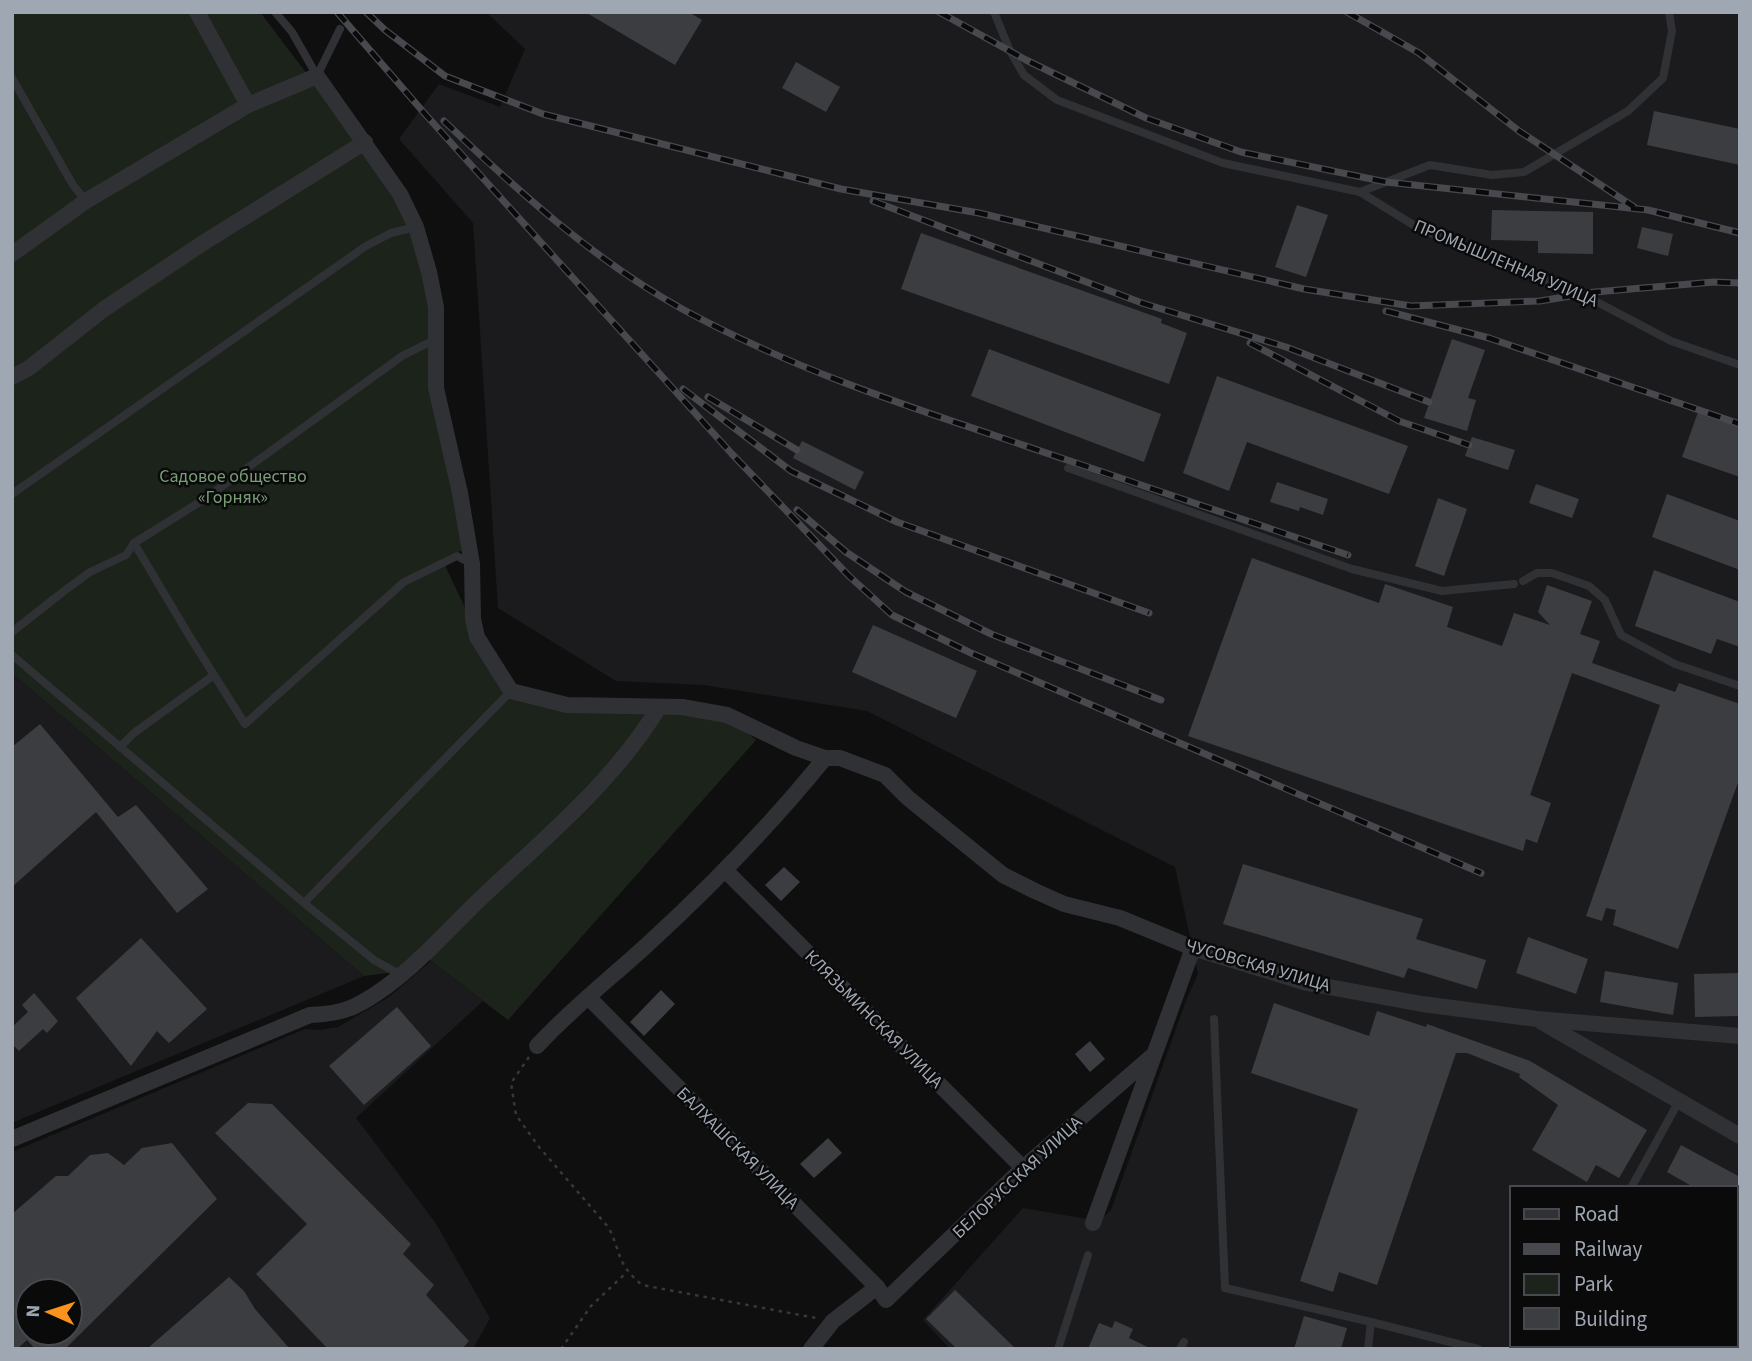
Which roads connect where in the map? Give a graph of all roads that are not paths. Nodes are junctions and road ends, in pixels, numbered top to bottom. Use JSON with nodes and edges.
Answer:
{"nodes":[{"id":1,"x":197,"y":12,"type":"edge"},
{"id":2,"x":275,"y":12,"type":"edge"},
{"id":3,"x":994,"y":12,"type":"edge"},
{"id":4,"x":1669,"y":12,"type":"edge"},
{"id":5,"x":340,"y":29,"type":"dead end"},
{"id":6,"x":317,"y":76,"type":"junction"},
{"id":7,"x":12,"y":78,"type":"edge"},
{"id":8,"x":248,"y":105,"type":"junction"},
{"id":9,"x":365,"y":142,"type":"junction"},
{"id":10,"x":1360,"y":192,"type":"junction"},
{"id":11,"x":86,"y":201,"type":"junction"},
{"id":12,"x":416,"y":227,"type":"junction"},
{"id":13,"x":12,"y":254,"type":"edge"},
{"id":14,"x":436,"y":344,"type":"junction"},
{"id":15,"x":1740,"y":365,"type":"edge"},
{"id":16,"x":12,"y":377,"type":"edge"},
{"id":17,"x":1069,"y":468,"type":"dead end"},
{"id":18,"x":12,"y":494,"type":"edge"},
{"id":19,"x":134,"y":543,"type":"junction"},
{"id":20,"x":472,"y":564,"type":"junction"},
{"id":21,"x":12,"y":632,"type":"edge"},
{"id":22,"x":12,"y":655,"type":"edge"},
{"id":23,"x":214,"y":675,"type":"junction"},
{"id":24,"x":1740,"y":686,"type":"edge"},
{"id":25,"x":511,"y":691,"type":"junction"},
{"id":26,"x":659,"y":707,"type":"junction"},
{"id":27,"x":120,"y":747,"type":"junction"},
{"id":28,"x":825,"y":758,"type":"junction"},
{"id":29,"x":725,"y":870,"type":"junction"},
{"id":30,"x":304,"y":903,"type":"junction"},
{"id":31,"x":1193,"y":948,"type":"junction"},
{"id":32,"x":401,"y":975,"type":"junction"},
{"id":33,"x":588,"y":998,"type":"junction"},
{"id":34,"x":1214,"y":1019,"type":"dead end"},
{"id":35,"x":1536,"y":1020,"type":"junction"},
{"id":36,"x":1740,"y":1036,"type":"edge"},
{"id":37,"x":537,"y":1046,"type":"road end"},
{"id":38,"x":1151,"y":1057,"type":"junction"},
{"id":39,"x":1679,"y":1101,"type":"junction"},
{"id":40,"x":1740,"y":1136,"type":"edge"},
{"id":41,"x":12,"y":1139,"type":"edge"},
{"id":42,"x":1023,"y":1168,"type":"junction"},
{"id":43,"x":1631,"y":1186,"type":"edge"},
{"id":44,"x":1093,"y":1223,"type":"dead end"},
{"id":45,"x":1088,"y":1255,"type":"dead end"},
{"id":46,"x":881,"y":1294,"type":"junction"},
{"id":47,"x":1371,"y":1322,"type":"junction"},
{"id":48,"x":810,"y":1349,"type":"edge"},
{"id":49,"x":1058,"y":1349,"type":"edge"},
{"id":50,"x":1368,"y":1349,"type":"edge"},
{"id":51,"x":1478,"y":1349,"type":"edge"}],
"edges":[{"from":1,"to":8,"type":"street"},
{"from":2,"to":6,"type":"lane"},
{"from":3,"to":10,"type":"lane","name":"ПРОМЫШЛЕННАЯ УЛИЦА"},
{"from":4,"to":10,"type":"lane"},
{"from":5,"to":6,"type":"lane"},
{"from":6,"to":8,"type":"street"},
{"from":6,"to":9,"type":"street"},
{"from":7,"to":11,"type":"lane"},
{"from":8,"to":11,"type":"street"},
{"from":9,"to":12,"type":"street"},
{"from":9,"to":16,"type":"street"},
{"from":10,"to":15,"type":"lane","name":"ПРОМЫШЛЕННАЯ УЛИЦА"},
{"from":11,"to":13,"type":"street"},
{"from":12,"to":14,"type":"street"},
{"from":12,"to":18,"type":"lane"},
{"from":14,"to":19,"type":"lane"},
{"from":14,"to":20,"type":"street"},
{"from":17,"to":24,"type":"lane"},
{"from":19,"to":21,"type":"lane"},
{"from":19,"to":23,"type":"lane"},
{"from":20,"to":23,"type":"lane"},
{"from":20,"to":25,"type":"street"},
{"from":22,"to":27,"type":"lane"},
{"from":23,"to":27,"type":"lane"},
{"from":25,"to":26,"type":"street","name":"ЧУСОВСКАЯ УЛИЦА"},
{"from":25,"to":30,"type":"lane"},
{"from":26,"to":28,"type":"street","name":"ЧУСОВСКАЯ УЛИЦА"},
{"from":26,"to":32,"type":"street"},
{"from":27,"to":30,"type":"lane"},
{"from":28,"to":29,"type":"street"},
{"from":28,"to":31,"type":"street","name":"ЧУСОВСКАЯ УЛИЦА"},
{"from":29,"to":33,"type":"street"},
{"from":29,"to":42,"type":"street","name":"КЛЯЗЬМИНСКАЯ УЛИЦА"},
{"from":30,"to":32,"type":"lane"},
{"from":31,"to":35,"type":"street","name":"ЧУСОВСКАЯ УЛИЦА"},
{"from":31,"to":38,"type":"street"},
{"from":32,"to":41,"type":"street"},
{"from":33,"to":37,"type":"street"},
{"from":33,"to":46,"type":"street","name":"БАЛХАШСКАЯ УЛИЦА"},
{"from":34,"to":47,"type":"lane"},
{"from":35,"to":36,"type":"street","name":"ЧУСОВСКАЯ УЛИЦА"},
{"from":35,"to":39,"type":"street"},
{"from":38,"to":42,"type":"street","name":"БЕЛОРУССКАЯ УЛИЦА"},
{"from":38,"to":44,"type":"street"},
{"from":39,"to":40,"type":"street"},
{"from":39,"to":43,"type":"lane"},
{"from":42,"to":46,"type":"street","name":"БЕЛОРУССКАЯ УЛИЦА"},
{"from":45,"to":49,"type":"lane"},
{"from":46,"to":48,"type":"street","name":"БЕЛОРУССКАЯ УЛИЦА"},
{"from":47,"to":50,"type":"lane"},
{"from":47,"to":51,"type":"lane"}]}
